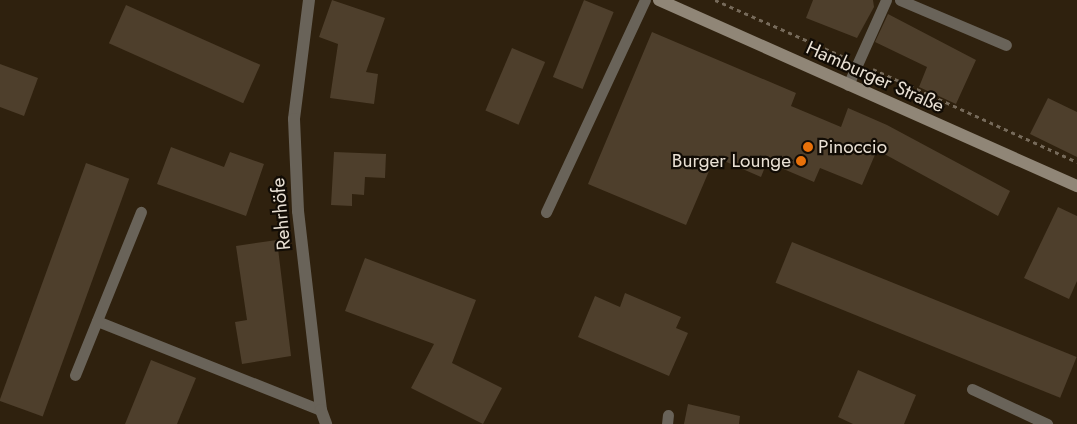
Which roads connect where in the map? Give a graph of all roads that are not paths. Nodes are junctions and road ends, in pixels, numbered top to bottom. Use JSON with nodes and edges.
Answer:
{"nodes":[{"id":1,"x":309,"y":0,"type":"edge"},
{"id":2,"x":645,"y":0,"type":"edge"},
{"id":3,"x":659,"y":0,"type":"edge"},
{"id":4,"x":886,"y":0,"type":"edge"},
{"id":5,"x":900,"y":0,"type":"edge"},
{"id":6,"x":1006,"y":45,"type":"dead end"},
{"id":7,"x":848,"y":86,"type":"junction"},
{"id":8,"x":1077,"y":186,"type":"edge"},
{"id":9,"x":141,"y":212,"type":"dead end"},
{"id":10,"x":546,"y":212,"type":"dead end"},
{"id":11,"x":97,"y":321,"type":"junction"},
{"id":12,"x":75,"y":375,"type":"dead end"},
{"id":13,"x":972,"y":389,"type":"dead end"},
{"id":14,"x":321,"y":410,"type":"junction"},
{"id":15,"x":326,"y":424,"type":"edge"},
{"id":16,"x":1047,"y":424,"type":"edge"}],
"edges":[{"from":1,"to":14,"type":"street","name":"Rehrhöfe"},
{"from":2,"to":10,"type":"lane"},
{"from":3,"to":7,"type":"main road","name":"Hamburger Straße"},
{"from":4,"to":7,"type":"lane"},
{"from":5,"to":6,"type":"lane"},
{"from":7,"to":8,"type":"main road","name":"Hamburger Straße"},
{"from":9,"to":11,"type":"lane"},
{"from":11,"to":12,"type":"lane"},
{"from":11,"to":14,"type":"lane"},
{"from":13,"to":16,"type":"lane"},
{"from":14,"to":15,"type":"street","name":"Rehrhöfe"}]}
